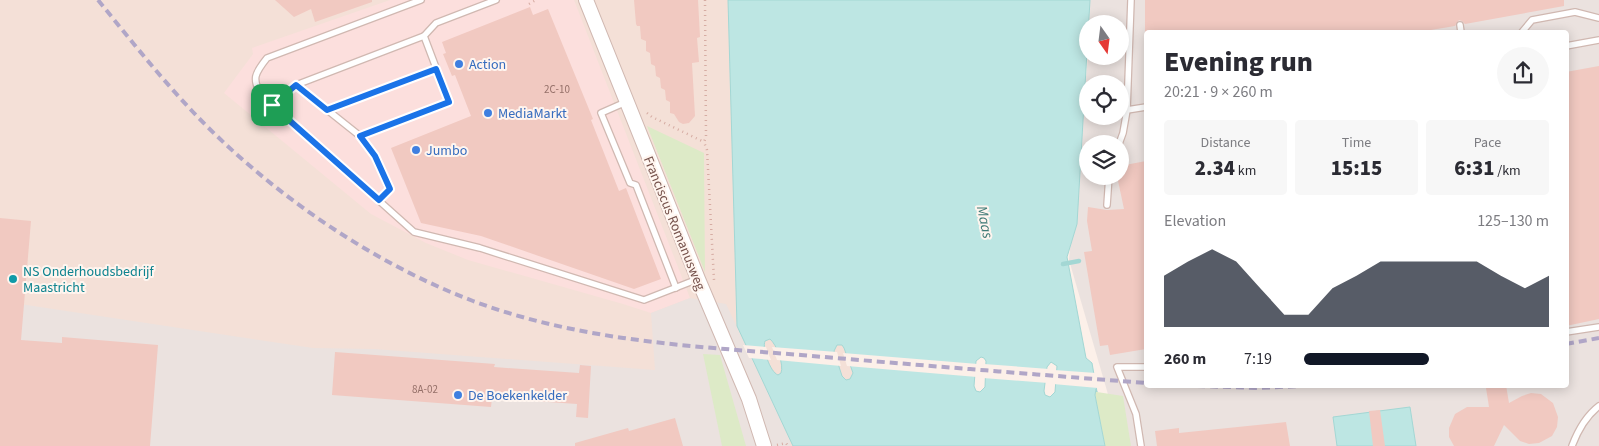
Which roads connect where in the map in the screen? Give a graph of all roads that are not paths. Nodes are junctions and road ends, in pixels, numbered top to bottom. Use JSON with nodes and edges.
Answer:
{"nodes":[{"id":1,"x":421,"y":0,"type":"edge"},
{"id":2,"x":496,"y":0,"type":"edge"},
{"id":3,"x":586,"y":0,"type":"edge"},
{"id":4,"x":1131,"y":0,"type":"edge"},
{"id":5,"x":1599,"y":18,"type":"edge"},
{"id":6,"x":1460,"y":25,"type":"dead end"},
{"id":7,"x":1461,"y":30,"type":"edge"},
{"id":8,"x":1524,"y":30,"type":"edge"},
{"id":9,"x":424,"y":36,"type":"junction"},
{"id":10,"x":1599,"y":40,"type":"edge"},
{"id":11,"x":1569,"y":45,"type":"edge"},
{"id":12,"x":436,"y":69,"type":"junction"},
{"id":13,"x":1128,"y":75,"type":"edge"},
{"id":14,"x":296,"y":85,"type":"junction"},
{"id":15,"x":626,"y":102,"type":"junction"},
{"id":16,"x":272,"y":105,"type":"junction"},
{"id":17,"x":1144,"y":107,"type":"edge"},
{"id":18,"x":327,"y":110,"type":"junction"},
{"id":19,"x":1129,"y":110,"type":"edge"},
{"id":20,"x":360,"y":136,"type":"junction"},
{"id":21,"x":1108,"y":185,"type":"edge"},
{"id":22,"x":379,"y":200,"type":"junction"},
{"id":23,"x":1107,"y":204,"type":"dead end"},
{"id":24,"x":698,"y":279,"type":"junction"},
{"id":25,"x":676,"y":288,"type":"junction"},
{"id":26,"x":1599,"y":327,"type":"edge"},
{"id":27,"x":1569,"y":332,"type":"edge"},
{"id":28,"x":1144,"y":367,"type":"edge"},
{"id":29,"x":1599,"y":406,"type":"edge"},
{"id":30,"x":770,"y":446,"type":"edge"},
{"id":31,"x":1141,"y":446,"type":"edge"},
{"id":32,"x":1572,"y":446,"type":"edge"}],
"edges":[{"from":1,"to":16,"type":"lane"},
{"from":2,"to":9,"type":"lane"},
{"from":3,"to":15,"type":"street","name":"Franciscus Romanusweg"},
{"from":4,"to":13,"type":"lane"},
{"from":5,"to":8,"type":"lane"},
{"from":6,"to":7,"type":"lane"},
{"from":9,"to":12,"type":"lane"},
{"from":9,"to":14,"type":"lane"},
{"from":10,"to":11,"type":"lane"},
{"from":12,"to":18,"type":"lane"},
{"from":12,"to":20,"type":"lane"},
{"from":14,"to":16,"type":"lane"},
{"from":14,"to":18,"type":"lane"},
{"from":15,"to":24,"type":"street","name":"Franciscus Romanusweg"},
{"from":15,"to":25,"type":"lane"},
{"from":16,"to":22,"type":"lane"},
{"from":17,"to":19,"type":"lane"},
{"from":18,"to":20,"type":"lane"},
{"from":20,"to":22,"type":"lane"},
{"from":21,"to":23,"type":"lane"},
{"from":22,"to":25,"type":"lane"},
{"from":24,"to":25,"type":"lane"},
{"from":24,"to":30,"type":"street","name":"Franciscus Romanusweg"},
{"from":26,"to":27,"type":"lane"},
{"from":28,"to":31,"type":"lane"},
{"from":29,"to":32,"type":"lane"}]}
